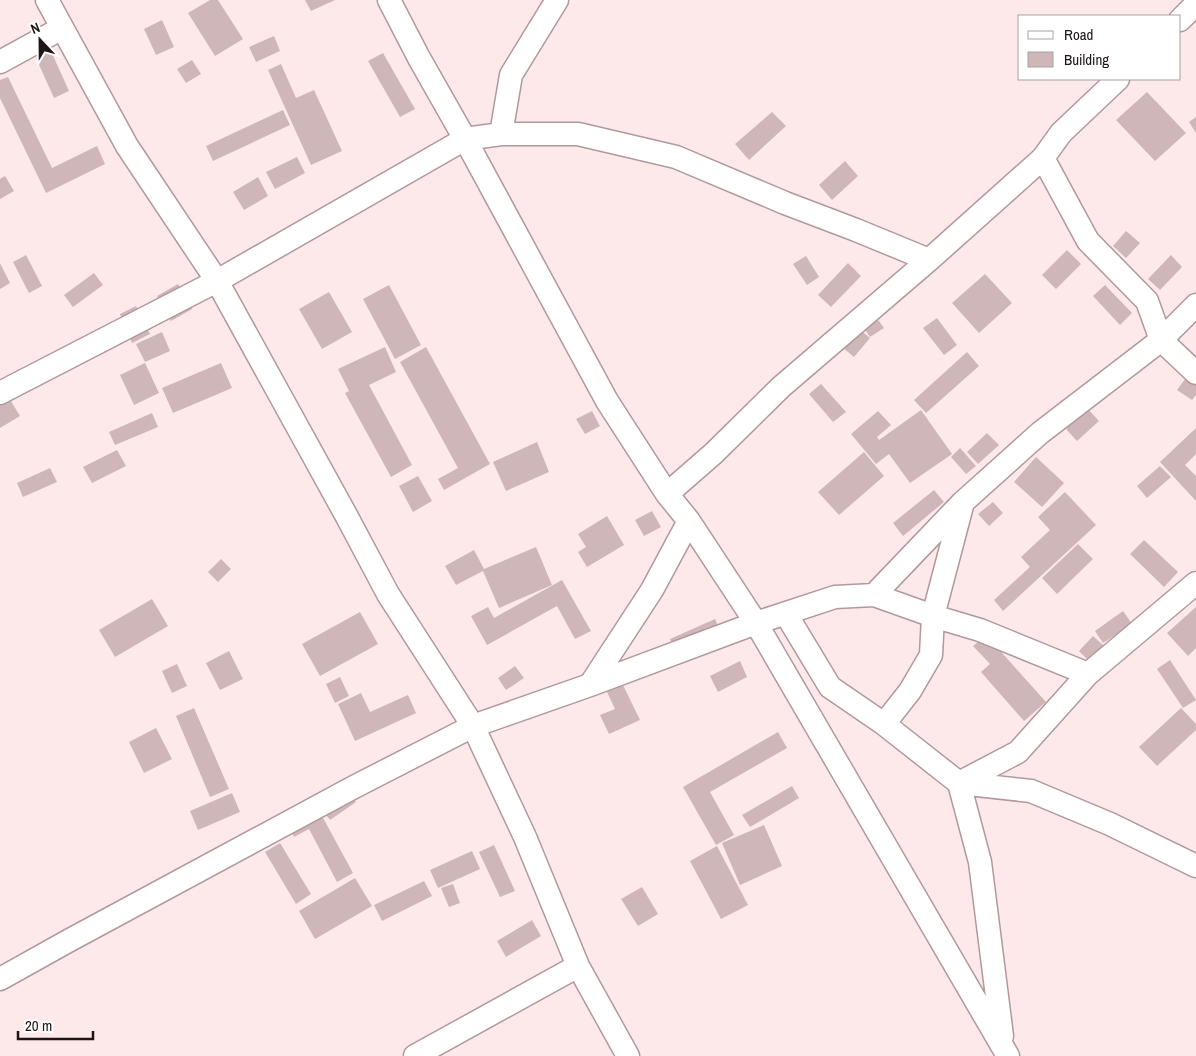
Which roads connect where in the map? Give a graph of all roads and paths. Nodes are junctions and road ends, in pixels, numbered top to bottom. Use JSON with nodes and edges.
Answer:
{"nodes":[{"id":1,"x":47,"y":0,"type":"edge"},
{"id":2,"x":389,"y":0,"type":"edge"},
{"id":3,"x":556,"y":0,"type":"edge"},
{"id":4,"x":1196,"y":4,"type":"edge"},
{"id":5,"x":1181,"y":19,"type":"edge"},
{"id":6,"x":62,"y":28,"type":"junction"},
{"id":7,"x":0,"y":62,"type":"edge"},
{"id":8,"x":1117,"y":80,"type":"edge"},
{"id":9,"x":501,"y":134,"type":"junction"},
{"id":10,"x":465,"y":139,"type":"junction"},
{"id":11,"x":1043,"y":158,"type":"junction"},
{"id":12,"x":929,"y":260,"type":"junction"},
{"id":13,"x":217,"y":281,"type":"junction"},
{"id":14,"x":1196,"y":305,"type":"edge"},
{"id":15,"x":1161,"y":340,"type":"junction"},
{"id":16,"x":1196,"y":374,"type":"edge"},
{"id":17,"x":0,"y":393,"type":"edge"},
{"id":18,"x":667,"y":494,"type":"junction"},
{"id":19,"x":962,"y":503,"type":"junction"},
{"id":20,"x":689,"y":521,"type":"junction"},
{"id":21,"x":1196,"y":583,"type":"edge"},
{"id":22,"x":874,"y":595,"type":"junction"},
{"id":23,"x":786,"y":614,"type":"junction"},
{"id":24,"x":933,"y":616,"type":"junction"},
{"id":25,"x":756,"y":623,"type":"junction"},
{"id":26,"x":1088,"y":674,"type":"junction"},
{"id":27,"x":590,"y":686,"type":"junction"},
{"id":28,"x":884,"y":724,"type":"junction"},
{"id":29,"x":473,"y":726,"type":"junction"},
{"id":30,"x":959,"y":783,"type":"junction"},
{"id":31,"x":1196,"y":866,"type":"edge"},
{"id":32,"x":578,"y":966,"type":"junction"},
{"id":33,"x":0,"y":980,"type":"edge"},
{"id":34,"x":1006,"y":1051,"type":"edge"},
{"id":35,"x":415,"y":1056,"type":"edge"},
{"id":36,"x":628,"y":1056,"type":"edge"}],
"edges":[{"from":1,"to":6,"type":"street"},
{"from":2,"to":10,"type":"street"},
{"from":3,"to":9,"type":"street"},
{"from":4,"to":5,"type":"street"},
{"from":6,"to":7,"type":"street"},
{"from":6,"to":13,"type":"street"},
{"from":8,"to":11,"type":"street"},
{"from":9,"to":10,"type":"street"},
{"from":9,"to":12,"type":"street"},
{"from":10,"to":13,"type":"street"},
{"from":10,"to":18,"type":"street"},
{"from":11,"to":12,"type":"street"},
{"from":11,"to":15,"type":"street"},
{"from":12,"to":18,"type":"street"},
{"from":13,"to":17,"type":"street"},
{"from":13,"to":29,"type":"street"},
{"from":14,"to":15,"type":"street"},
{"from":15,"to":16,"type":"street"},
{"from":15,"to":19,"type":"street"},
{"from":18,"to":20,"type":"street"},
{"from":19,"to":22,"type":"street"},
{"from":19,"to":24,"type":"street"},
{"from":20,"to":25,"type":"street"},
{"from":20,"to":27,"type":"street"},
{"from":21,"to":26,"type":"street"},
{"from":22,"to":23,"type":"street"},
{"from":22,"to":24,"type":"street"},
{"from":23,"to":25,"type":"street"},
{"from":23,"to":28,"type":"street"},
{"from":24,"to":26,"type":"street"},
{"from":24,"to":28,"type":"street"},
{"from":25,"to":27,"type":"street"},
{"from":25,"to":34,"type":"street"},
{"from":26,"to":30,"type":"street"},
{"from":27,"to":29,"type":"street"},
{"from":28,"to":30,"type":"street"},
{"from":29,"to":32,"type":"street"},
{"from":29,"to":33,"type":"street"},
{"from":30,"to":31,"type":"street"},
{"from":30,"to":34,"type":"street"},
{"from":32,"to":35,"type":"street"},
{"from":32,"to":36,"type":"street"}]}
